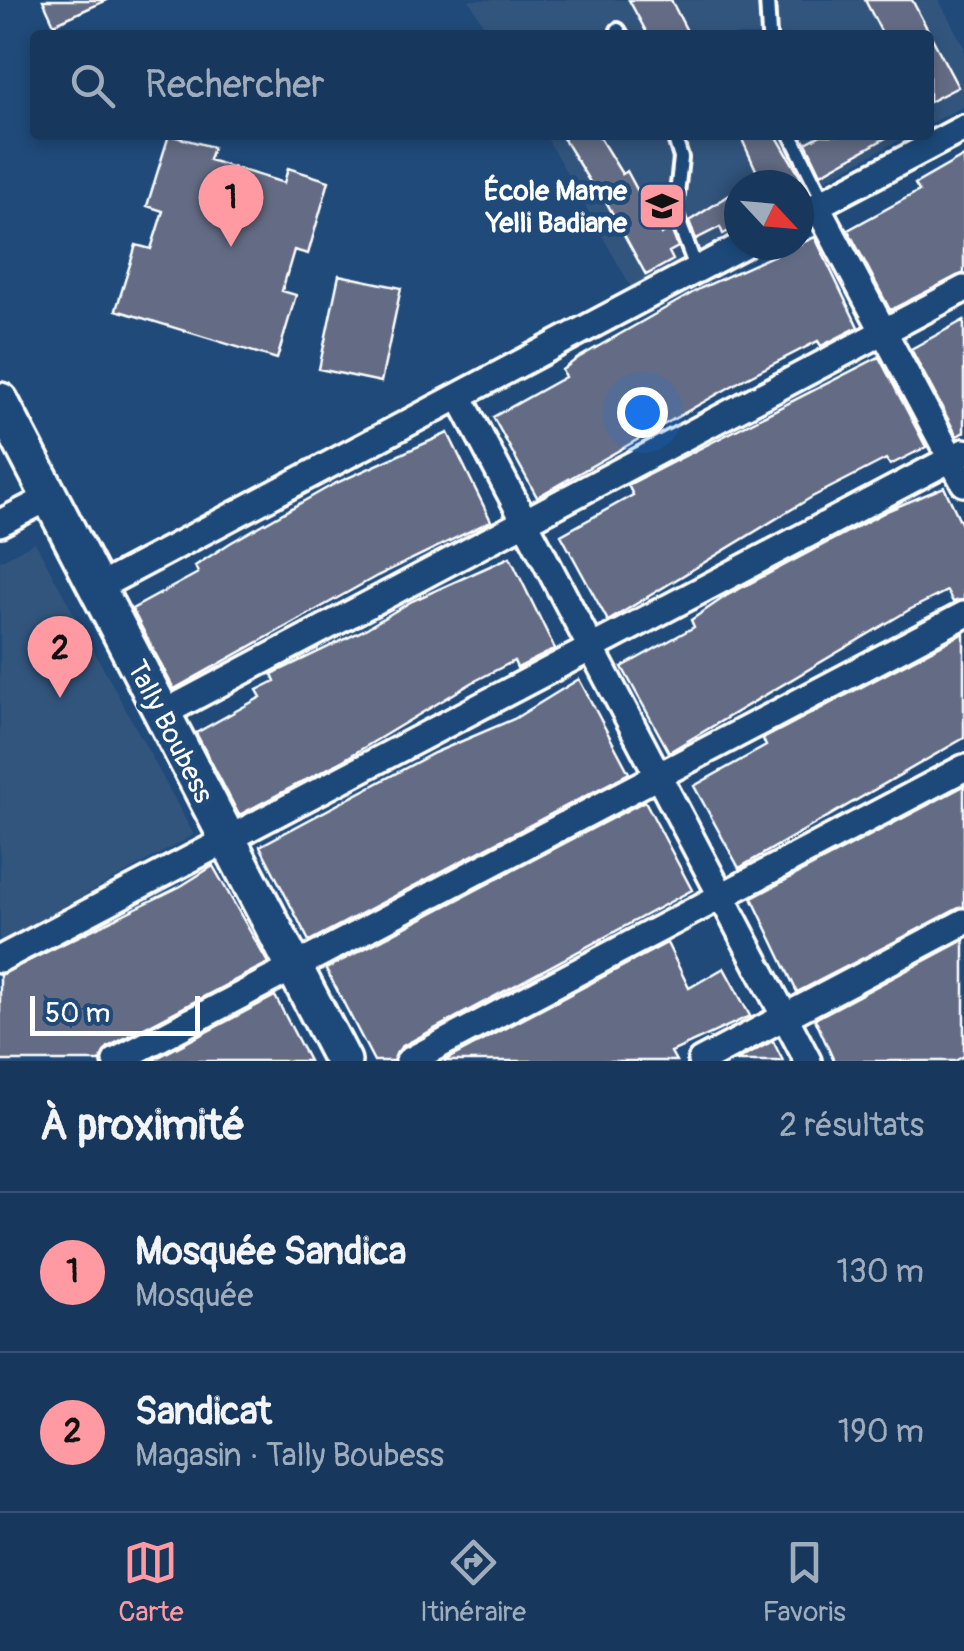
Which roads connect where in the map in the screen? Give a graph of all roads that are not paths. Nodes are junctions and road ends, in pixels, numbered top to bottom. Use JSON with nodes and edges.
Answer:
{"nodes":[{"id":1,"x":767,"y":0,"type":"edge"},
{"id":2,"x":770,"y":30,"type":"edge"},
{"id":3,"x":964,"y":128,"type":"edge"},
{"id":4,"x":676,"y":140,"type":"edge"},
{"id":5,"x":793,"y":140,"type":"edge"},
{"id":6,"x":802,"y":170,"type":"edge"},
{"id":7,"x":814,"y":207,"type":"edge"},
{"id":8,"x":814,"y":210,"type":"edge"},
{"id":9,"x":724,"y":255,"type":"edge"},
{"id":10,"x":697,"y":270,"type":"junction"},
{"id":11,"x":964,"y":289,"type":"edge"},
{"id":12,"x":883,"y":331,"type":"junction"},
{"id":13,"x":458,"y":396,"type":"junction"},
{"id":14,"x":0,"y":401,"type":"edge"},
{"id":15,"x":958,"y":456,"type":"edge"},
{"id":16,"x":964,"y":484,"type":"edge"},
{"id":17,"x":50,"y":496,"type":"junction"},
{"id":18,"x":524,"y":521,"type":"junction"},
{"id":19,"x":0,"y":523,"type":"edge"},
{"id":20,"x":97,"y":588,"type":"junction"},
{"id":21,"x":964,"y":614,"type":"edge"},
{"id":22,"x":591,"y":648,"type":"junction"},
{"id":23,"x":162,"y":714,"type":"junction"},
{"id":24,"x":964,"y":768,"type":"edge"},
{"id":25,"x":658,"y":776,"type":"junction"},
{"id":26,"x":228,"y":840,"type":"junction"},
{"id":27,"x":721,"y":896,"type":"junction"},
{"id":28,"x":964,"y":922,"type":"edge"},
{"id":29,"x":0,"y":959,"type":"edge"},
{"id":30,"x":294,"y":968,"type":"junction"},
{"id":31,"x":785,"y":1017,"type":"junction"},
{"id":32,"x":116,"y":1061,"type":"edge"},
{"id":33,"x":342,"y":1061,"type":"edge"},
{"id":34,"x":410,"y":1061,"type":"edge"},
{"id":35,"x":701,"y":1061,"type":"edge"},
{"id":36,"x":808,"y":1061,"type":"edge"}],
"edges":[{"from":1,"to":2,"type":"lane"},
{"from":3,"to":7,"type":"street"},
{"from":4,"to":10,"type":"lane"},
{"from":5,"to":6,"type":"lane"},
{"from":8,"to":12,"type":"street"},
{"from":9,"to":10,"type":"street"},
{"from":10,"to":13,"type":"street"},
{"from":11,"to":12,"type":"street"},
{"from":12,"to":15,"type":"street"},
{"from":12,"to":18,"type":"street"},
{"from":13,"to":18,"type":"street"},
{"from":13,"to":20,"type":"street"},
{"from":14,"to":17,"type":"street","name":"Tally Boubess"},
{"from":15,"to":16,"type":"street"},
{"from":15,"to":22,"type":"street"},
{"from":17,"to":19,"type":"street"},
{"from":17,"to":20,"type":"street","name":"Tally Boubess"},
{"from":18,"to":22,"type":"street"},
{"from":18,"to":23,"type":"street"},
{"from":20,"to":23,"type":"street","name":"Tally Boubess"},
{"from":21,"to":25,"type":"street"},
{"from":22,"to":25,"type":"street"},
{"from":22,"to":26,"type":"street"},
{"from":23,"to":26,"type":"street","name":"Tally Boubess"},
{"from":24,"to":27,"type":"street"},
{"from":25,"to":27,"type":"street"},
{"from":25,"to":30,"type":"street"},
{"from":26,"to":29,"type":"street"},
{"from":26,"to":30,"type":"street","name":"Tally Boubess"},
{"from":27,"to":31,"type":"street"},
{"from":27,"to":34,"type":"street"},
{"from":28,"to":31,"type":"street"},
{"from":30,"to":32,"type":"street"},
{"from":30,"to":33,"type":"street","name":"Tally Boubess"},
{"from":31,"to":35,"type":"street"},
{"from":31,"to":36,"type":"street"}]}
